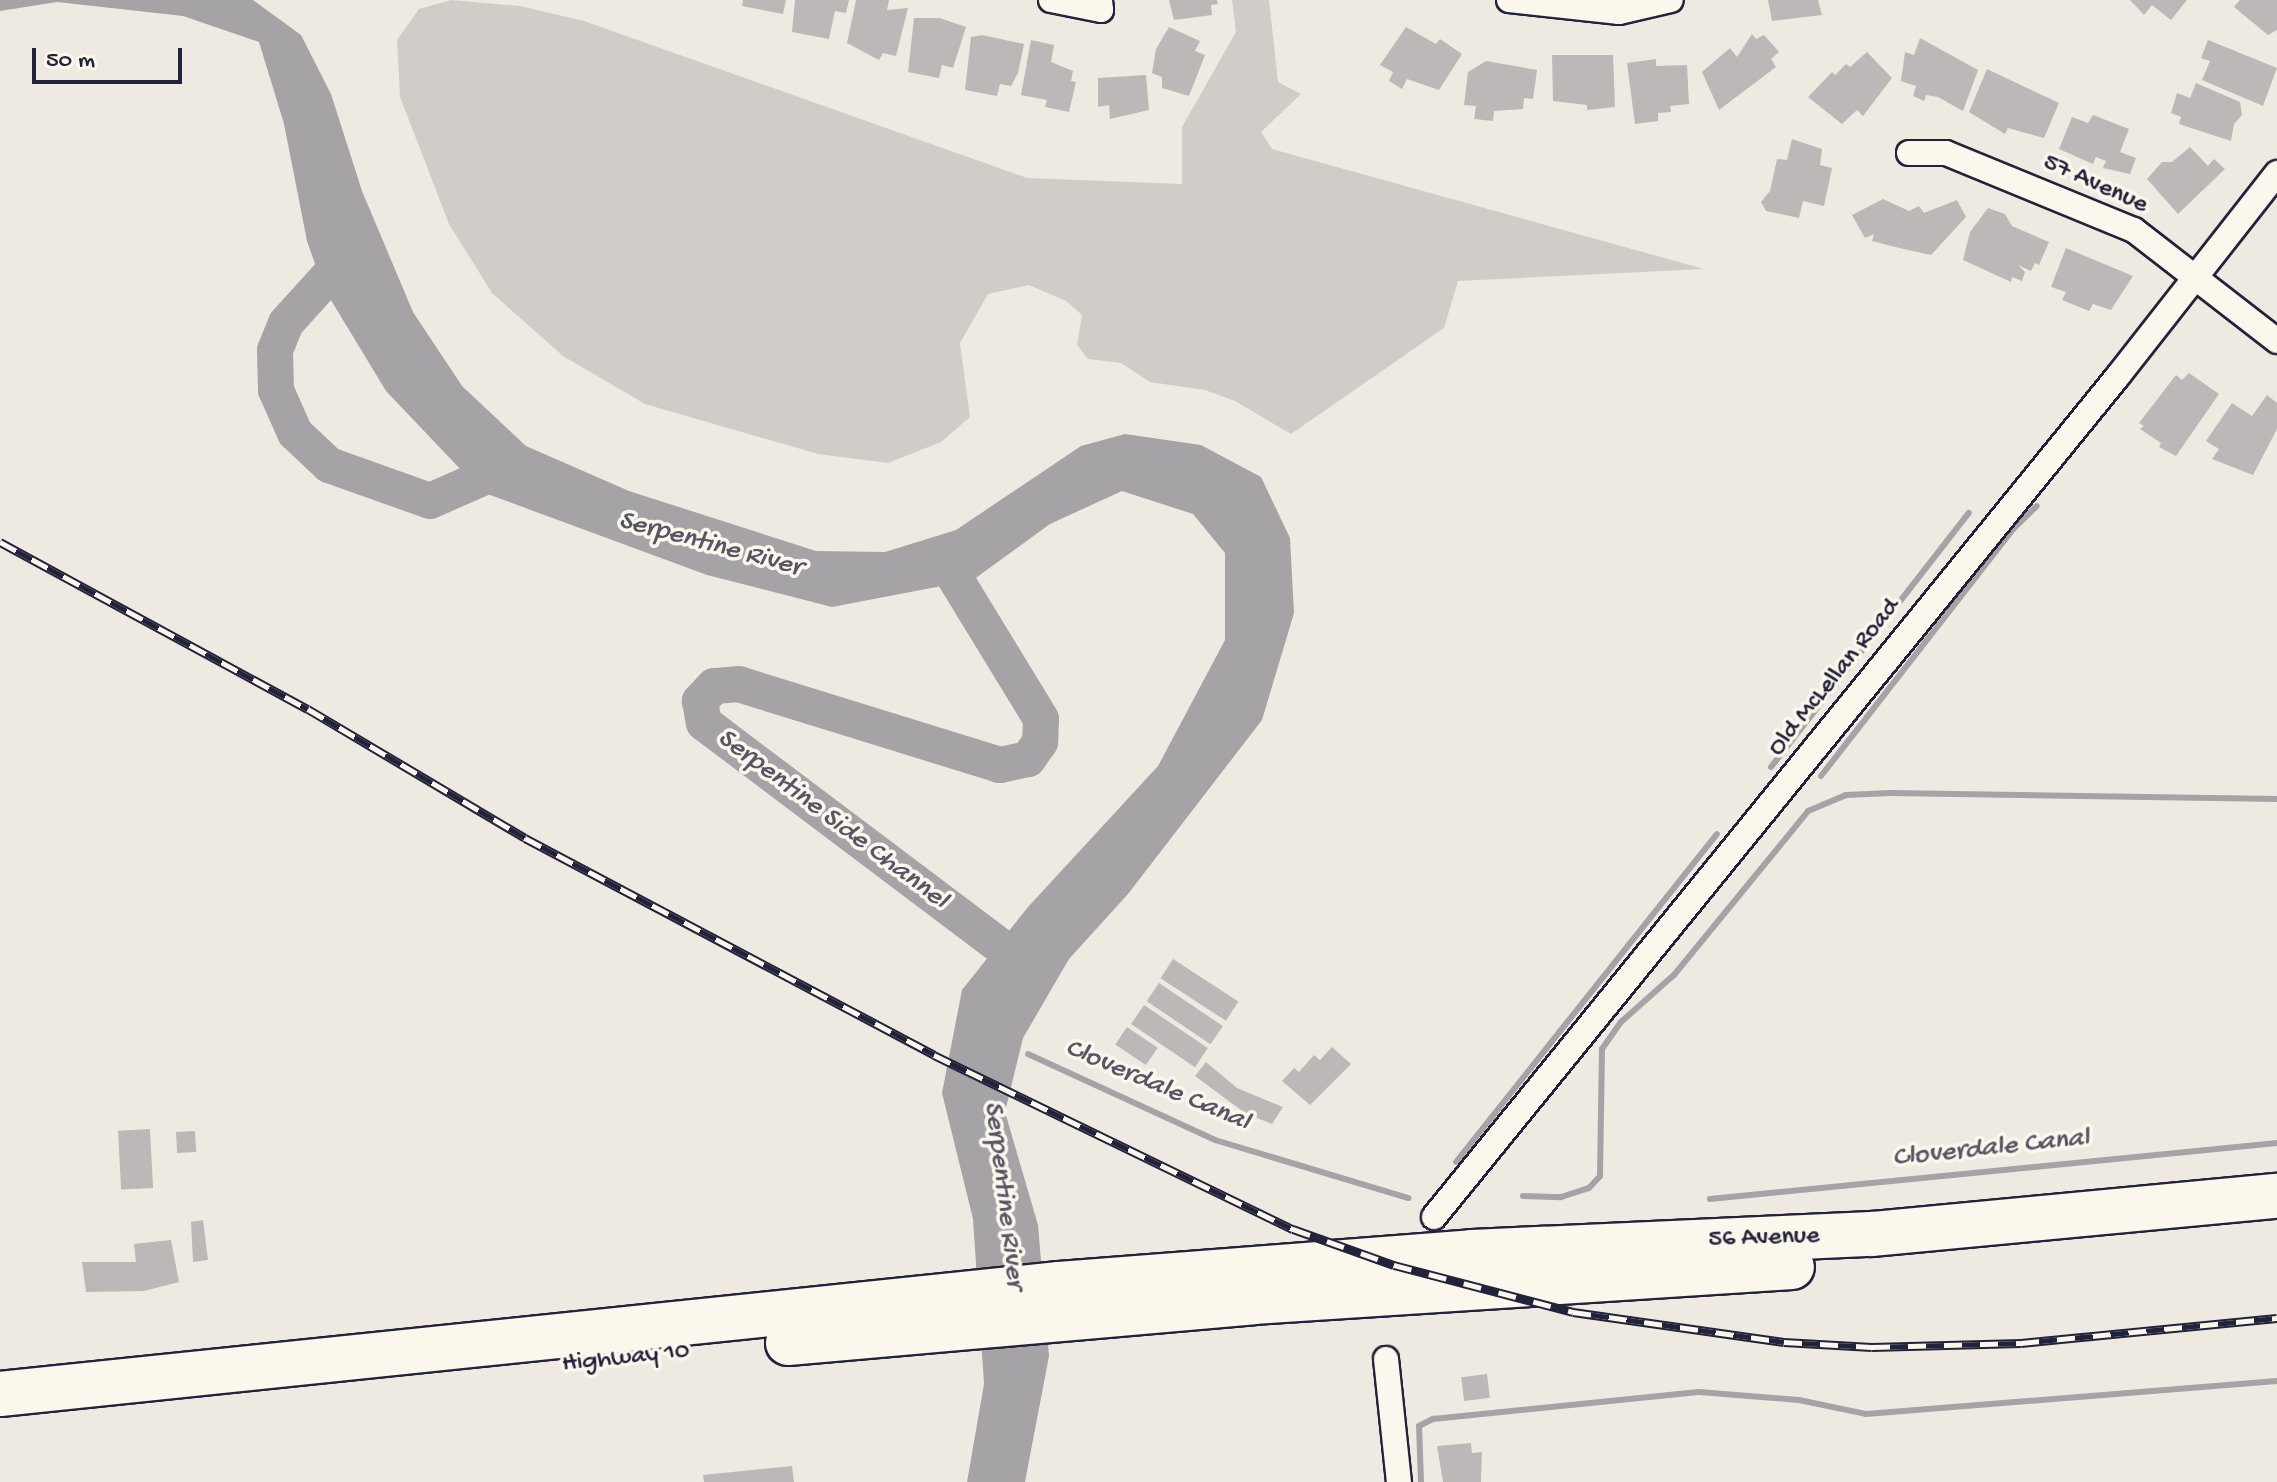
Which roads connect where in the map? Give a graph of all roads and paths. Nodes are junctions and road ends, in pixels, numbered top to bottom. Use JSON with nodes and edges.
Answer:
{"nodes":[{"id":1,"x":1051,"y":0,"type":"edge"},
{"id":2,"x":1509,"y":0,"type":"edge"},
{"id":3,"x":1671,"y":0,"type":"edge"},
{"id":4,"x":1101,"y":5,"type":"edge"},
{"id":5,"x":1909,"y":153,"type":"dead end"},
{"id":6,"x":2277,"y":173,"type":"edge"},
{"id":7,"x":2194,"y":277,"type":"junction"},
{"id":8,"x":2277,"y":341,"type":"edge"},
{"id":9,"x":2277,"y":1196,"type":"edge"},
{"id":10,"x":1434,"y":1217,"type":"dead end"},
{"id":11,"x":2277,"y":1225,"type":"edge"},
{"id":12,"x":1252,"y":1284,"type":"junction"},
{"id":13,"x":803,"y":1326,"type":"junction"},
{"id":14,"x":1386,"y":1359,"type":"dead end"},
{"id":15,"x":0,"y":1394,"type":"edge"},
{"id":16,"x":0,"y":1424,"type":"edge"},
{"id":17,"x":1399,"y":1482,"type":"edge"}],
"edges":[{"from":1,"to":4,"type":"street"},
{"from":2,"to":3,"type":"street"},
{"from":5,"to":7,"type":"street","name":"57 Avenue"},
{"from":6,"to":7,"type":"street","name":"Old McLellan Road"},
{"from":7,"to":8,"type":"street","name":"57 Avenue"},
{"from":7,"to":10,"type":"street","name":"Old McLellan Road"},
{"from":9,"to":12,"type":"highway","name":"56 Avenue"},
{"from":11,"to":12,"type":"highway","name":"56 Avenue"},
{"from":12,"to":13,"type":"highway","name":"Highway 10"},
{"from":13,"to":15,"type":"highway","name":"Highway 10"},
{"from":13,"to":16,"type":"highway","name":"Highway 10"},
{"from":14,"to":17,"type":"street"}]}
